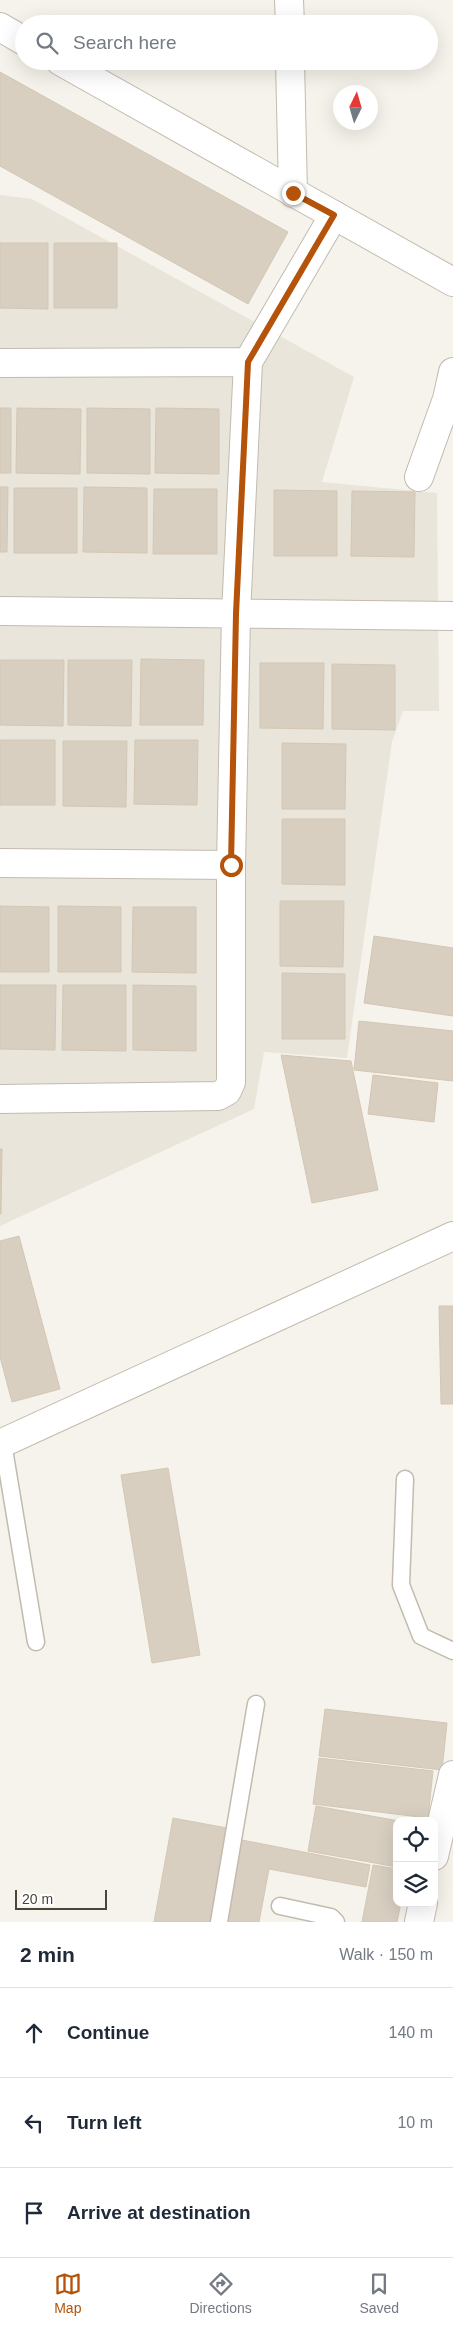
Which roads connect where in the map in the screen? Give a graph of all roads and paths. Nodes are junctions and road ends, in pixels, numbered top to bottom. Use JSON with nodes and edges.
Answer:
{"nodes":[{"id":1,"x":289,"y":0,"type":"edge"},
{"id":2,"x":290,"y":15,"type":"edge"},
{"id":3,"x":0,"y":27,"type":"edge"},
{"id":4,"x":15,"y":36,"type":"edge"},
{"id":5,"x":76,"y":70,"type":"edge"},
{"id":6,"x":290,"y":70,"type":"edge"},
{"id":7,"x":293,"y":193,"type":"junction"},
{"id":8,"x":334,"y":215,"type":"junction"},
{"id":9,"x":453,"y":282,"type":"edge"},
{"id":10,"x":248,"y":362,"type":"junction"},
{"id":11,"x":0,"y":363,"type":"edge"},
{"id":12,"x":453,"y":372,"type":"edge"},
{"id":13,"x":419,"y":477,"type":"dead end"},
{"id":14,"x":0,"y":611,"type":"edge"},
{"id":15,"x":236,"y":614,"type":"junction"},
{"id":16,"x":453,"y":616,"type":"edge"},
{"id":17,"x":0,"y":862,"type":"edge"},
{"id":18,"x":231,"y":865,"type":"junction"},
{"id":19,"x":0,"y":1099,"type":"edge"},
{"id":20,"x":453,"y":1236,"type":"edge"},
{"id":21,"x":1,"y":1444,"type":"edge"},
{"id":22,"x":405,"y":1479,"type":"dead end"},
{"id":23,"x":36,"y":1642,"type":"dead end"},
{"id":24,"x":453,"y":1652,"type":"edge"},
{"id":25,"x":256,"y":1704,"type":"dead end"},
{"id":26,"x":453,"y":1775,"type":"edge"},
{"id":27,"x":438,"y":1839,"type":"edge"},
{"id":28,"x":280,"y":1906,"type":"dead end"},
{"id":29,"x":422,"y":1907,"type":"edge"},
{"id":30,"x":219,"y":1922,"type":"edge"},
{"id":31,"x":336,"y":1922,"type":"edge"},
{"id":32,"x":419,"y":1922,"type":"edge"}],
"edges":[{"from":1,"to":2,"type":"street"},
{"from":3,"to":4,"type":"street"},
{"from":5,"to":7,"type":"street"},
{"from":6,"to":7,"type":"street"},
{"from":7,"to":8,"type":"street"},
{"from":8,"to":9,"type":"street"},
{"from":8,"to":10,"type":"street"},
{"from":10,"to":11,"type":"street"},
{"from":10,"to":15,"type":"street"},
{"from":12,"to":13,"type":"street"},
{"from":14,"to":15,"type":"street"},
{"from":15,"to":16,"type":"street"},
{"from":15,"to":18,"type":"street"},
{"from":17,"to":18,"type":"street"},
{"from":18,"to":19,"type":"street"},
{"from":20,"to":21,"type":"street"},
{"from":21,"to":23,"type":"lane"},
{"from":22,"to":24,"type":"lane"},
{"from":25,"to":30,"type":"lane"},
{"from":26,"to":27,"type":"street"},
{"from":28,"to":31,"type":"lane"},
{"from":29,"to":32,"type":"street"}]}
